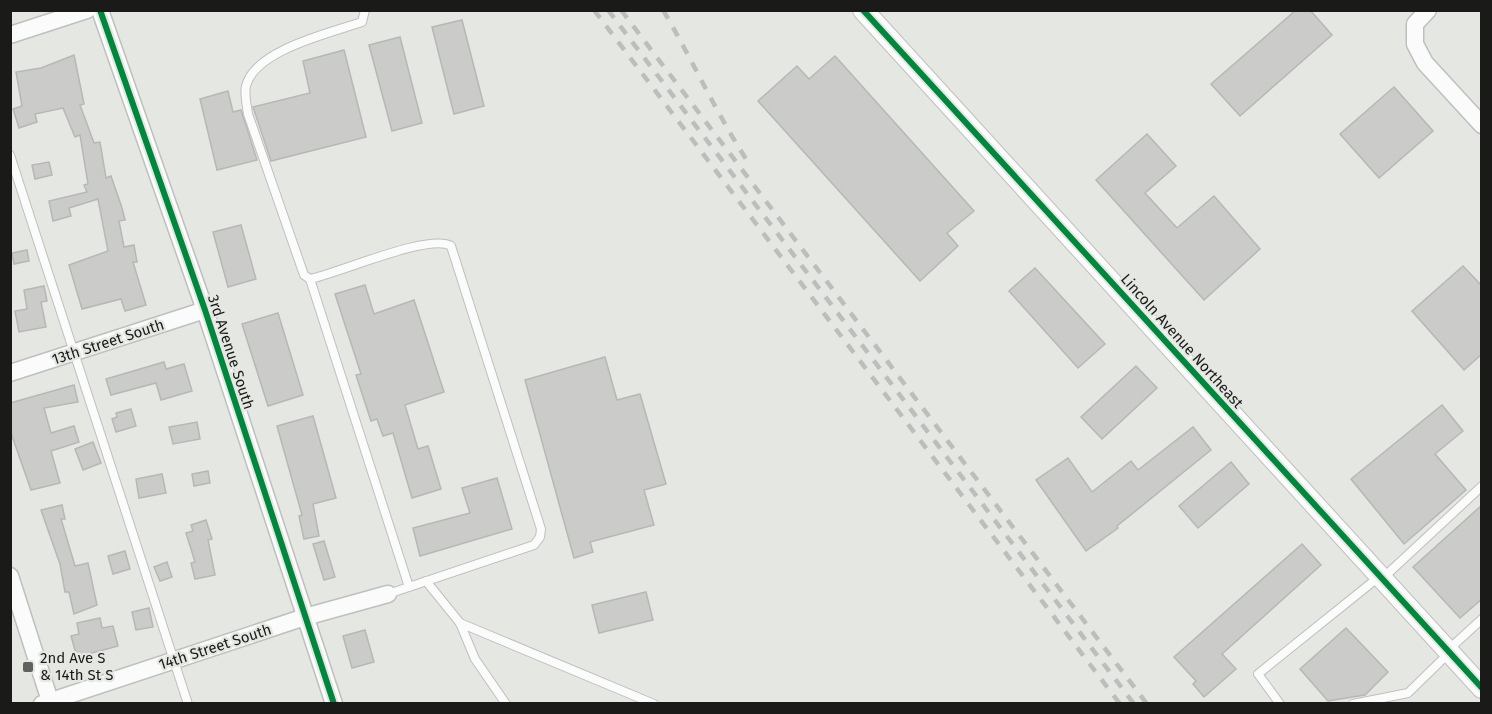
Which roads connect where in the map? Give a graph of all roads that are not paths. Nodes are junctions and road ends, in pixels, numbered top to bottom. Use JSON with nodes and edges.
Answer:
{"nodes":[{"id":1,"x":87,"y":10,"type":"edge"},
{"id":2,"x":100,"y":10,"type":"edge"},
{"id":3,"x":365,"y":10,"type":"edge"},
{"id":4,"x":863,"y":10,"type":"edge"},
{"id":5,"x":1428,"y":10,"type":"edge"},
{"id":6,"x":10,"y":35,"type":"edge"},
{"id":7,"x":1482,"y":125,"type":"edge"},
{"id":8,"x":10,"y":155,"type":"edge"},
{"id":9,"x":310,"y":279,"type":"junction"},
{"id":10,"x":205,"y":310,"type":"junction"},
{"id":11,"x":75,"y":352,"type":"junction"},
{"id":12,"x":10,"y":373,"type":"edge"},
{"id":13,"x":1482,"y":486,"type":"edge"},
{"id":14,"x":10,"y":576,"type":"edge"},
{"id":15,"x":1382,"y":577,"type":"junction"},
{"id":16,"x":426,"y":581,"type":"junction"},
{"id":17,"x":409,"y":587,"type":"junction"},
{"id":18,"x":388,"y":594,"type":"joint"},
{"id":19,"x":305,"y":617,"type":"junction"},
{"id":20,"x":1482,"y":619,"type":"edge"},
{"id":21,"x":460,"y":623,"type":"junction"},
{"id":22,"x":1448,"y":652,"type":"junction"},
{"id":23,"x":174,"y":660,"type":"junction"},
{"id":24,"x":1482,"y":688,"type":"edge"},
{"id":25,"x":48,"y":703,"type":"edge"},
{"id":26,"x":188,"y":704,"type":"edge"},
{"id":27,"x":334,"y":704,"type":"edge"},
{"id":28,"x":506,"y":704,"type":"edge"},
{"id":29,"x":654,"y":704,"type":"edge"},
{"id":30,"x":1280,"y":704,"type":"edge"},
{"id":31,"x":1353,"y":704,"type":"edge"}],
"edges":[{"from":1,"to":6,"type":"street"},
{"from":2,"to":10,"type":"street","name":"3rd Avenue South"},
{"from":3,"to":9,"type":"lane"},
{"from":4,"to":15,"type":"street","name":"Lincoln Avenue Northeast"},
{"from":5,"to":7,"type":"street"},
{"from":8,"to":11,"type":"lane"},
{"from":9,"to":16,"type":"lane"},
{"from":9,"to":17,"type":"lane"},
{"from":10,"to":11,"type":"street","name":"13th Street South"},
{"from":10,"to":19,"type":"street","name":"3rd Avenue South"},
{"from":11,"to":12,"type":"street","name":"13th Street South"},
{"from":11,"to":23,"type":"lane"},
{"from":13,"to":15,"type":"lane"},
{"from":14,"to":25,"type":"street"},
{"from":15,"to":22,"type":"street","name":"Lincoln Avenue Northeast"},
{"from":15,"to":30,"type":"lane"},
{"from":16,"to":17,"type":"lane"},
{"from":16,"to":21,"type":"lane"},
{"from":17,"to":18,"type":"lane"},
{"from":18,"to":19,"type":"street","name":"14th Street South"},
{"from":19,"to":23,"type":"street","name":"14th Street South"},
{"from":19,"to":27,"type":"street","name":"3rd Avenue South"},
{"from":20,"to":22,"type":"lane"},
{"from":21,"to":28,"type":"lane"},
{"from":21,"to":29,"type":"lane"},
{"from":22,"to":24,"type":"street","name":"Lincoln Avenue Northeast"},
{"from":22,"to":31,"type":"lane"},
{"from":23,"to":25,"type":"street","name":"14th Street South"},
{"from":23,"to":26,"type":"lane"}]}
